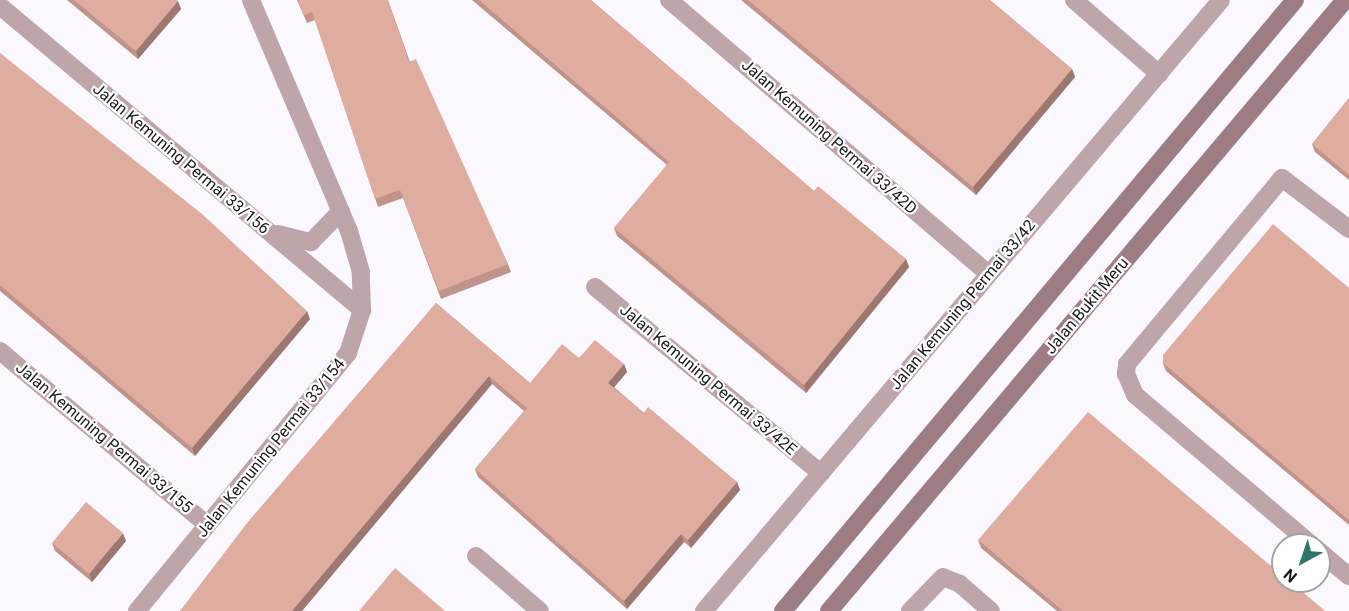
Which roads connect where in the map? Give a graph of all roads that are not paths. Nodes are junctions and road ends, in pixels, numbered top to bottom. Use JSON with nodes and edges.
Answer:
{"nodes":[{"id":1,"x":251,"y":0,"type":"edge"},
{"id":2,"x":669,"y":0,"type":"edge"},
{"id":3,"x":1074,"y":0,"type":"edge"},
{"id":4,"x":1221,"y":0,"type":"edge"},
{"id":5,"x":1295,"y":0,"type":"edge"},
{"id":6,"x":1345,"y":0,"type":"edge"},
{"id":7,"x":0,"y":6,"type":"edge"},
{"id":8,"x":1159,"y":74,"type":"junction"},
{"id":9,"x":341,"y":211,"type":"junction"},
{"id":10,"x":260,"y":226,"type":"junction"},
{"id":11,"x":1349,"y":229,"type":"edge"},
{"id":12,"x":989,"y":274,"type":"junction"},
{"id":13,"x":596,"y":287,"type":"dead end"},
{"id":14,"x":362,"y":310,"type":"junction"},
{"id":15,"x":0,"y":351,"type":"edge"},
{"id":16,"x":821,"y":473,"type":"junction"},
{"id":17,"x":207,"y":525,"type":"junction"},
{"id":18,"x":1298,"y":533,"type":"edge"},
{"id":19,"x":476,"y":555,"type":"dead end"},
{"id":20,"x":1331,"y":560,"type":"edge"},
{"id":21,"x":1349,"y":576,"type":"edge"},
{"id":22,"x":137,"y":611,"type":"edge"},
{"id":23,"x":540,"y":611,"type":"edge"},
{"id":24,"x":704,"y":611,"type":"edge"},
{"id":25,"x":783,"y":611,"type":"edge"},
{"id":26,"x":829,"y":611,"type":"edge"},
{"id":27,"x":910,"y":611,"type":"edge"},
{"id":28,"x":991,"y":611,"type":"edge"}],
"edges":[{"from":1,"to":9,"type":"street","name":"Jalan Kemuning Permai 33/154"},
{"from":2,"to":12,"type":"street","name":"Jalan Kemuning Permai 33/42D"},
{"from":3,"to":8,"type":"street"},
{"from":4,"to":8,"type":"street","name":"Jalan Kemuning Permai 33/42"},
{"from":5,"to":25,"type":"main road"},
{"from":6,"to":26,"type":"main road","name":"Jalan Bukit Meru"},
{"from":7,"to":10,"type":"street","name":"Jalan Kemuning Permai 33/156"},
{"from":8,"to":12,"type":"street","name":"Jalan Kemuning Permai 33/42"},
{"from":9,"to":10,"type":"street"},
{"from":9,"to":14,"type":"street","name":"Jalan Kemuning Permai 33/154"},
{"from":10,"to":14,"type":"street","name":"Jalan Kemuning Permai 33/156"},
{"from":11,"to":18,"type":"street"},
{"from":12,"to":16,"type":"street","name":"Jalan Kemuning Permai 33/42"},
{"from":13,"to":16,"type":"street","name":"Jalan Kemuning Permai 33/42E"},
{"from":14,"to":17,"type":"street","name":"Jalan Kemuning Permai 33/154"},
{"from":15,"to":17,"type":"street","name":"Jalan Kemuning Permai 33/155"},
{"from":16,"to":24,"type":"street","name":"Jalan Kemuning Permai 33/42"},
{"from":17,"to":22,"type":"street","name":"Jalan Kemuning Permai 33/154"},
{"from":19,"to":23,"type":"street"},
{"from":20,"to":21,"type":"street"},
{"from":27,"to":28,"type":"street"}]}
